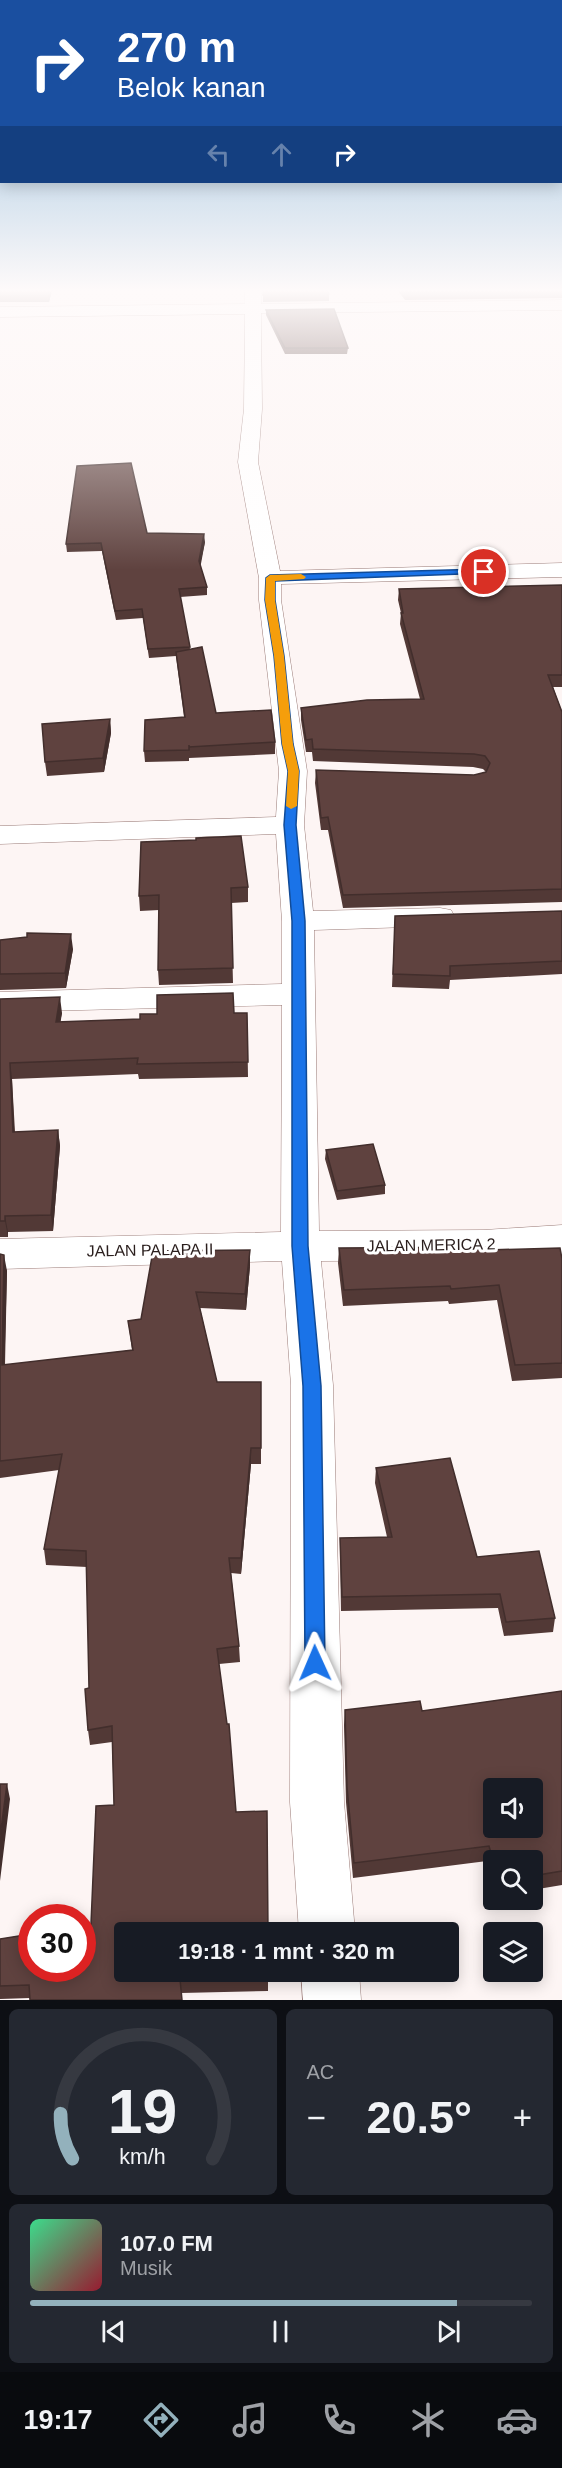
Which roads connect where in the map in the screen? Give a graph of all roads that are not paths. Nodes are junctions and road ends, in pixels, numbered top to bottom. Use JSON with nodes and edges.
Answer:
{"nodes":[{"id":1,"x":253,"y":383,"type":"edge"},
{"id":2,"x":562,"y":570,"type":"edge"},
{"id":3,"x":270,"y":578,"type":"junction"},
{"id":4,"x":290,"y":825,"type":"junction"},
{"id":5,"x":0,"y":835,"type":"edge"},
{"id":6,"x":466,"y":916,"type":"edge"},
{"id":7,"x":298,"y":921,"type":"junction"},
{"id":8,"x":299,"y":994,"type":"junction"},
{"id":9,"x":0,"y":1002,"type":"edge"},
{"id":10,"x":562,"y":1240,"type":"edge"},
{"id":11,"x":300,"y":1246,"type":"junction"},
{"id":12,"x":0,"y":1254,"type":"edge"},
{"id":13,"x":326,"y":1922,"type":"edge"},
{"id":14,"x":331,"y":1982,"type":"edge"},
{"id":15,"x":332,"y":2000,"type":"edge"}],
"edges":[{"from":1,"to":3,"type":"street"},
{"from":2,"to":3,"type":"street"},
{"from":3,"to":4,"type":"street"},
{"from":4,"to":5,"type":"street"},
{"from":4,"to":7,"type":"street"},
{"from":6,"to":7,"type":"street"},
{"from":7,"to":8,"type":"street"},
{"from":8,"to":9,"type":"street"},
{"from":8,"to":11,"type":"street"},
{"from":10,"to":11,"type":"street","name":"JALAN MERICA 2"},
{"from":11,"to":12,"type":"street","name":"JALAN PALAPA II"},
{"from":11,"to":13,"type":"street"},
{"from":14,"to":15,"type":"street"}]}
